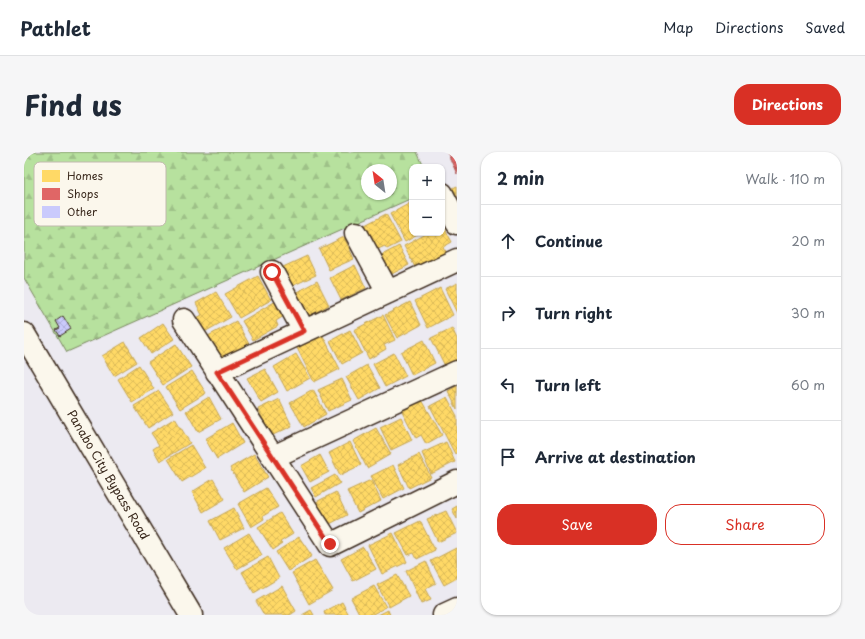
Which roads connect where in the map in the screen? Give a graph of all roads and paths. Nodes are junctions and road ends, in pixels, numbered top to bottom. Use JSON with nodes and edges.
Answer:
{"nodes":[{"id":1,"x":445,"y":200,"type":"edge"},
{"id":2,"x":457,"y":223,"type":"edge"},
{"id":3,"x":356,"y":232,"type":"dead end"},
{"id":4,"x":457,"y":260,"type":"edge"},
{"id":5,"x":272,"y":272,"type":"dead end"},
{"id":6,"x":388,"y":292,"type":"junction"},
{"id":7,"x":184,"y":320,"type":"dead end"},
{"id":8,"x":304,"y":331,"type":"junction"},
{"id":9,"x":24,"y":334,"type":"edge"},
{"id":10,"x":217,"y":372,"type":"junction"},
{"id":11,"x":457,"y":372,"type":"edge"},
{"id":12,"x":273,"y":457,"type":"junction"},
{"id":13,"x":457,"y":482,"type":"edge"},
{"id":14,"x":457,"y":609,"type":"edge"},
{"id":15,"x":191,"y":615,"type":"edge"},
{"id":16,"x":444,"y":615,"type":"edge"}],
"edges":[{"from":1,"to":2,"type":"street"},
{"from":3,"to":6,"type":"street"},
{"from":4,"to":6,"type":"street"},
{"from":5,"to":8,"type":"street"},
{"from":6,"to":8,"type":"street"},
{"from":7,"to":10,"type":"street"},
{"from":8,"to":10,"type":"street"},
{"from":9,"to":15,"type":"street","name":"Panabo City Bypass Road"},
{"from":10,"to":12,"type":"street"},
{"from":11,"to":12,"type":"street"},
{"from":12,"to":13,"type":"street"},
{"from":14,"to":16,"type":"street"}]}
